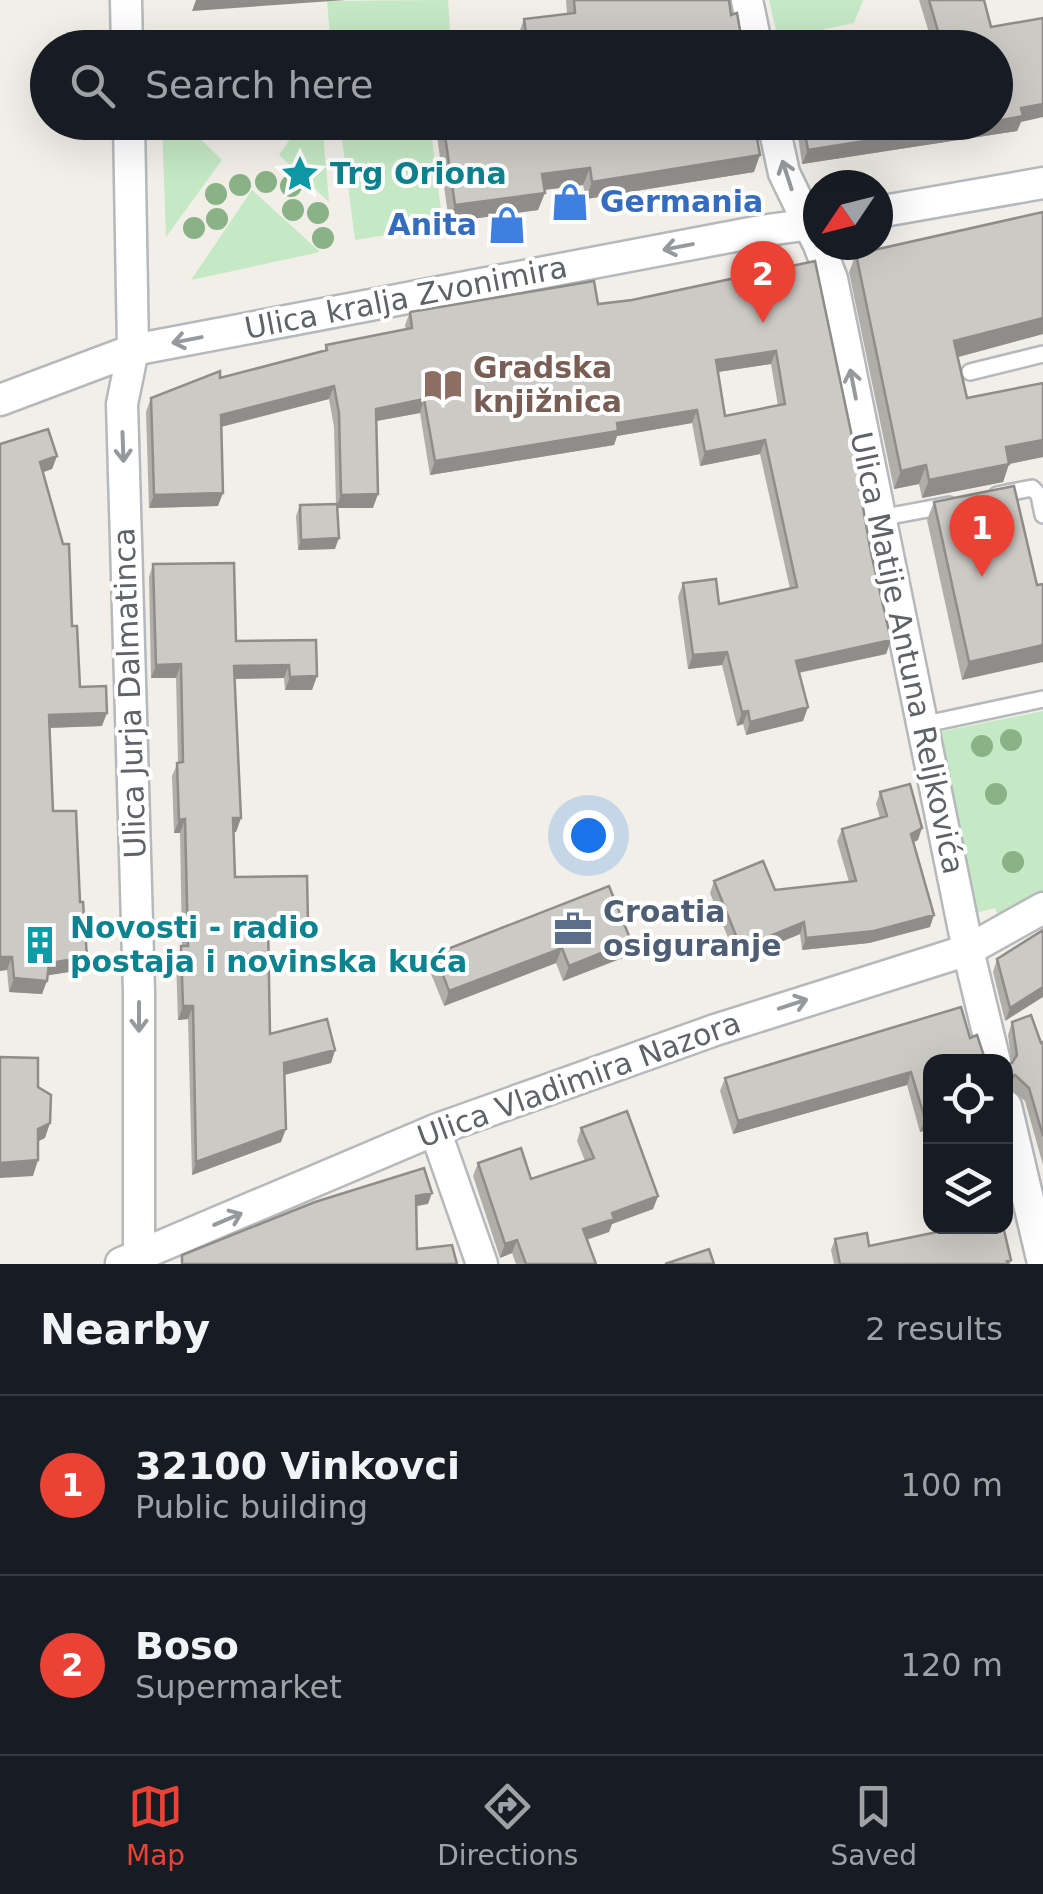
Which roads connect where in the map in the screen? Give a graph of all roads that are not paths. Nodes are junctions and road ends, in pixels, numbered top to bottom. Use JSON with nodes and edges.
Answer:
{"nodes":[{"id":1,"x":126,"y":0,"type":"edge"},
{"id":2,"x":747,"y":0,"type":"edge"},
{"id":3,"x":127,"y":30,"type":"edge"},
{"id":4,"x":753,"y":30,"type":"edge"},
{"id":5,"x":130,"y":140,"type":"edge"},
{"id":6,"x":777,"y":140,"type":"edge"},
{"id":7,"x":1043,"y":183,"type":"edge"},
{"id":8,"x":803,"y":209,"type":"edge"},
{"id":9,"x":893,"y":209,"type":"edge"},
{"id":10,"x":803,"y":234,"type":"edge"},
{"id":11,"x":825,"y":260,"type":"edge"},
{"id":12,"x":134,"y":350,"type":"junction"},
{"id":13,"x":1043,"y":354,"type":"edge"},
{"id":14,"x":970,"y":372,"type":"dead end"},
{"id":15,"x":0,"y":400,"type":"edge"},
{"id":16,"x":981,"y":498,"type":"edge"},
{"id":17,"x":964,"y":502,"type":"edge"},
{"id":18,"x":1043,"y":516,"type":"edge"},
{"id":19,"x":880,"y":518,"type":"junction"},
{"id":20,"x":1043,"y":698,"type":"edge"},
{"id":21,"x":922,"y":724,"type":"junction"},
{"id":22,"x":1043,"y":908,"type":"edge"},
{"id":23,"x":968,"y":950,"type":"junction"},
{"id":24,"x":993,"y":1054,"type":"edge"},
{"id":25,"x":435,"y":1130,"type":"junction"},
{"id":26,"x":1013,"y":1136,"type":"edge"},
{"id":27,"x":132,"y":1262,"type":"edge"},
{"id":28,"x":1043,"y":1263,"type":"edge"},
{"id":29,"x":482,"y":1264,"type":"edge"}],
"edges":[{"from":1,"to":3,"type":"street"},
{"from":2,"to":4,"type":"street"},
{"from":5,"to":12,"type":"street","name":"Ulica Jurja Dalmatinca"},
{"from":8,"to":6,"type":"street","name":"Ulica Matije Antuna Reljkovića","one_way":true},
{"from":7,"to":9,"type":"street"},
{"from":10,"to":12,"type":"street","name":"Ulica kralja Zvonimira","one_way":true},
{"from":19,"to":11,"type":"street","name":"Ulica Matije Antuna Reljkovića","one_way":true},
{"from":12,"to":15,"type":"street","name":"Ulica kralja Zvonimira"},
{"from":12,"to":27,"type":"street","name":"Ulica Jurja Dalmatinca","one_way":true},
{"from":13,"to":14,"type":"lane"},
{"from":16,"to":18,"type":"lane"},
{"from":17,"to":19,"type":"lane"},
{"from":19,"to":21,"type":"street","name":"Ulica Matije Antuna Reljkovića"},
{"from":20,"to":21,"type":"lane"},
{"from":21,"to":23,"type":"street","name":"Ulica Matije Antuna Reljkovića"},
{"from":22,"to":23,"type":"street","name":"Ulica Vladimira Nazora"},
{"from":23,"to":24,"type":"street","name":"Ulica Matije Antuna Reljkovića"},
{"from":25,"to":23,"type":"street","name":"Ulica Vladimira Nazora","one_way":true},
{"from":27,"to":25,"type":"street","name":"Ulica Vladimira Nazora","one_way":true},
{"from":25,"to":29,"type":"street"},
{"from":26,"to":28,"type":"street"}]}
